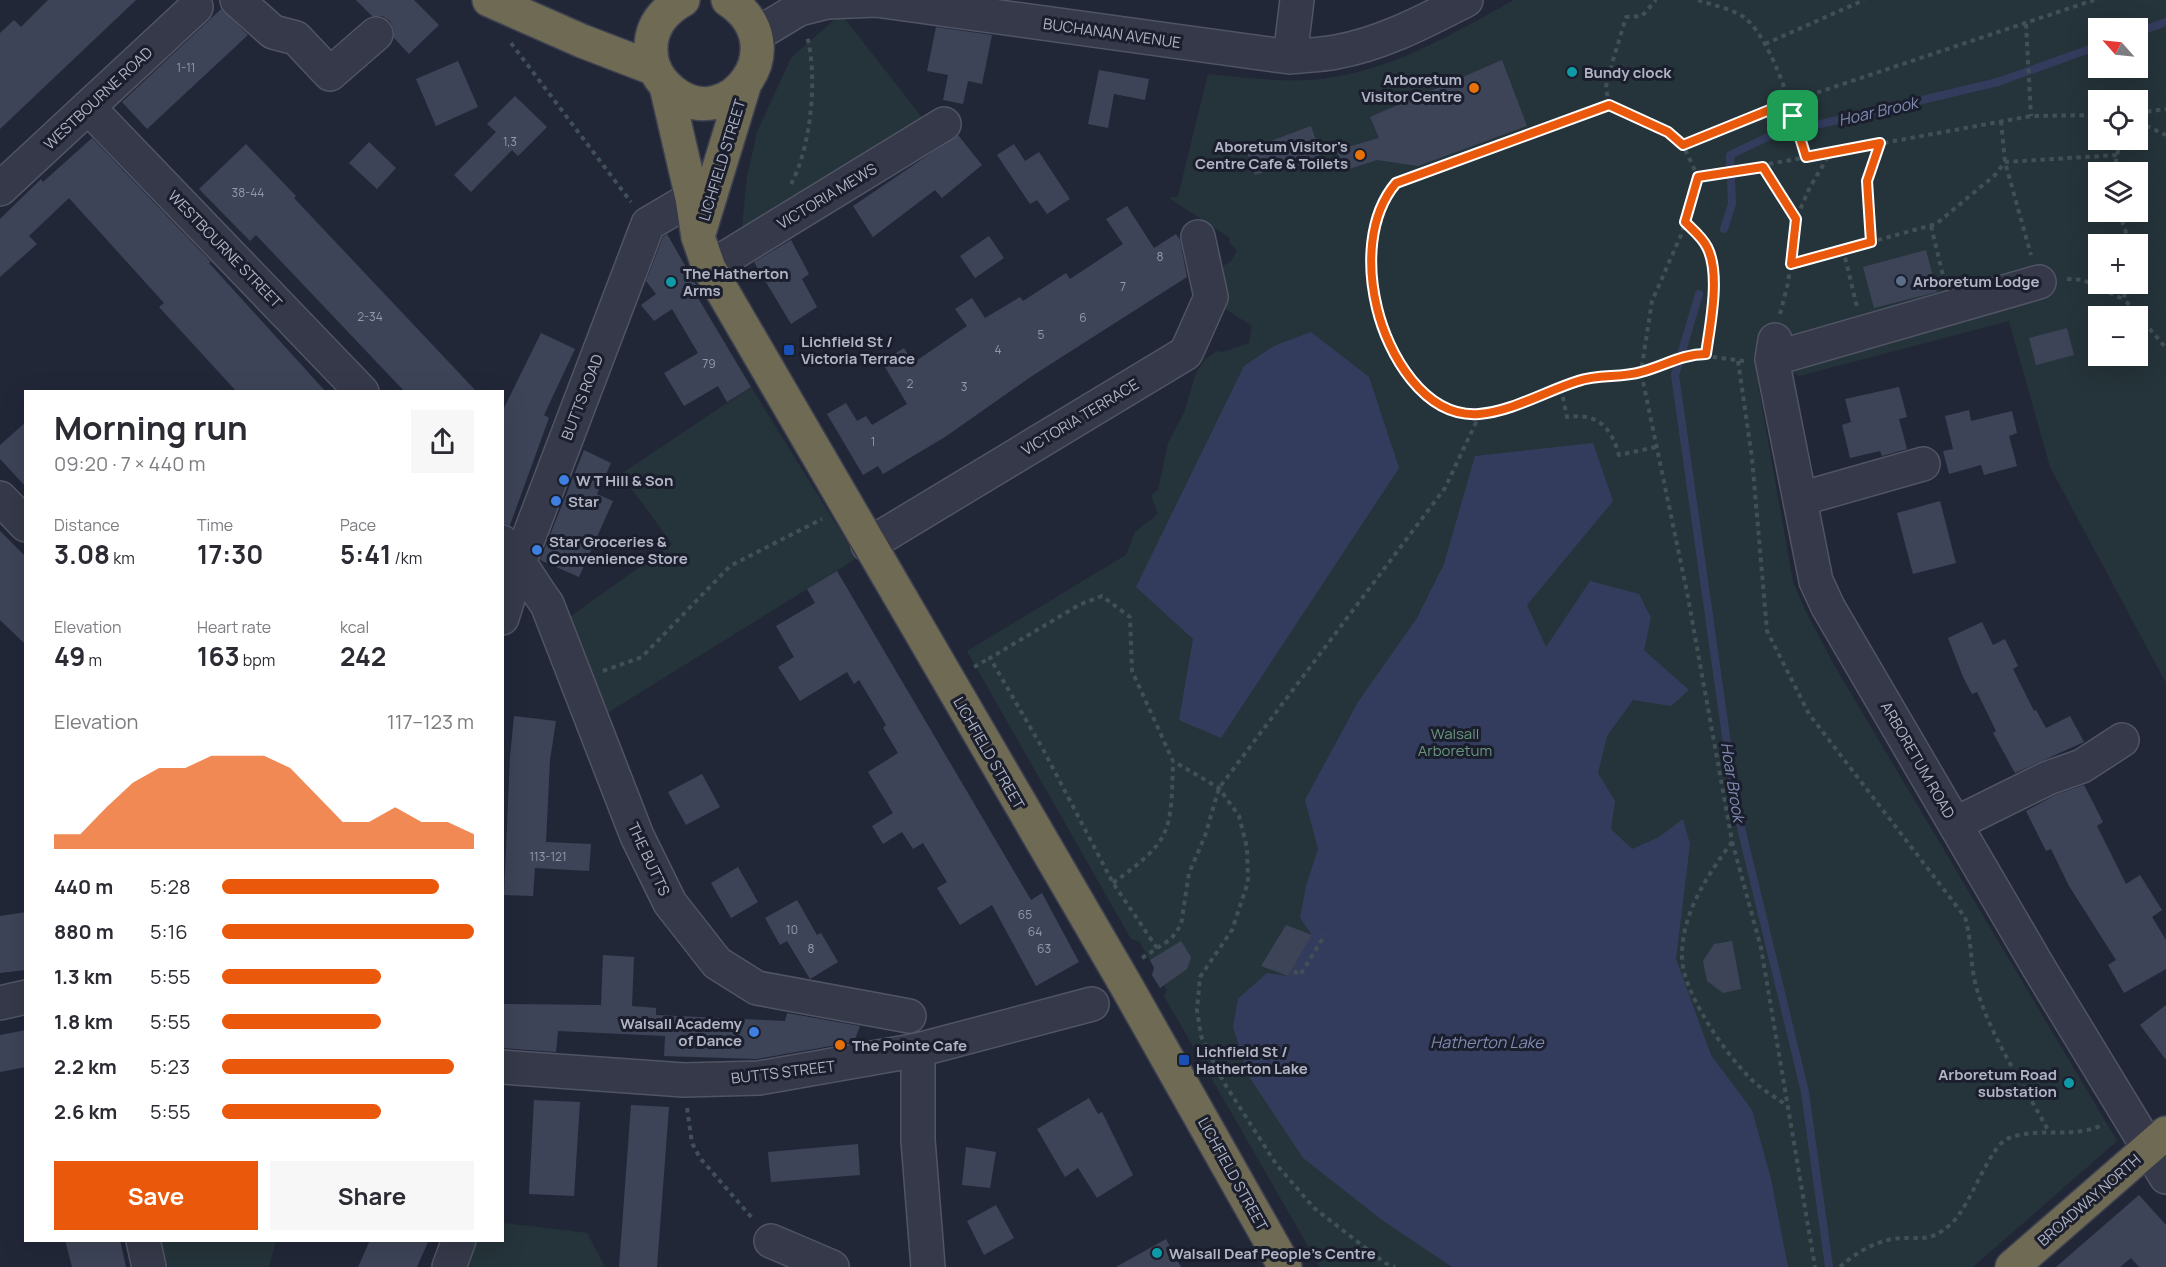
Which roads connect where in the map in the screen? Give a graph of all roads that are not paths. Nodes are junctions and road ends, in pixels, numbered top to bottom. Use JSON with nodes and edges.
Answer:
{"nodes":[{"id":1,"x":237,"y":0,"type":"edge"},
{"id":2,"x":489,"y":0,"type":"edge"},
{"id":3,"x":683,"y":0,"type":"edge"},
{"id":4,"x":728,"y":0,"type":"edge"},
{"id":5,"x":1297,"y":0,"type":"edge"},
{"id":6,"x":1466,"y":0,"type":"edge"},
{"id":7,"x":817,"y":4,"type":"edge"},
{"id":8,"x":196,"y":7,"type":"dead end"},
{"id":9,"x":1050,"y":12,"type":"edge"},
{"id":10,"x":655,"y":27,"type":"junction"},
{"id":11,"x":376,"y":34,"type":"dead end"},
{"id":12,"x":756,"y":34,"type":"junction"},
{"id":13,"x":582,"y":41,"type":"junction"},
{"id":14,"x":1290,"y":57,"type":"junction"},
{"id":15,"x":660,"y":77,"type":"junction"},
{"id":16,"x":745,"y":83,"type":"junction"},
{"id":17,"x":88,"y":107,"type":"junction"},
{"id":18,"x":944,"y":124,"type":"dead end"},
{"id":19,"x":0,"y":189,"type":"edge"},
{"id":20,"x":692,"y":198,"type":"junction"},
{"id":21,"x":698,"y":237,"type":"junction"},
{"id":22,"x":1198,"y":237,"type":"dead end"},
{"id":23,"x":709,"y":268,"type":"junction"},
{"id":24,"x":2039,"y":282,"type":"road end"},
{"id":25,"x":360,"y":390,"type":"edge"},
{"id":26,"x":1923,"y":464,"type":"dead end"},
{"id":27,"x":0,"y":498,"type":"edge"},
{"id":28,"x":1800,"y":499,"type":"junction"},
{"id":29,"x":24,"y":523,"type":"edge"},
{"id":30,"x":868,"y":544,"type":"junction"},
{"id":31,"x":511,"y":551,"type":"edge"},
{"id":32,"x":504,"y":603,"type":"edge"},
{"id":33,"x":2122,"y":740,"type":"dead end"},
{"id":34,"x":1956,"y":824,"type":"junction"},
{"id":35,"x":24,"y":997,"type":"edge"},
{"id":36,"x":0,"y":1003,"type":"edge"},
{"id":37,"x":1092,"y":1004,"type":"dead end"},
{"id":38,"x":909,"y":1016,"type":"dead end"},
{"id":39,"x":918,"y":1050,"type":"junction"},
{"id":40,"x":504,"y":1067,"type":"edge"},
{"id":41,"x":2157,"y":1141,"type":"edge"},
{"id":42,"x":2166,"y":1177,"type":"edge"},
{"id":43,"x":771,"y":1241,"type":"road end"},
{"id":44,"x":143,"y":1242,"type":"edge"},
{"id":45,"x":458,"y":1242,"type":"edge"},
{"id":46,"x":149,"y":1267,"type":"edge"},
{"id":47,"x":449,"y":1267,"type":"edge"},
{"id":48,"x":832,"y":1267,"type":"edge"},
{"id":49,"x":927,"y":1267,"type":"edge"},
{"id":50,"x":1285,"y":1267,"type":"edge"},
{"id":51,"x":2012,"y":1267,"type":"edge"}],
"edges":[{"from":1,"to":11,"type":"street"},
{"from":2,"to":13,"type":"highway"},
{"from":3,"to":10,"type":"highway"},
{"from":4,"to":12,"type":"highway"},
{"from":5,"to":14,"type":"street"},
{"from":6,"to":14,"type":"street","name":"BUCHANAN AVENUE"},
{"from":7,"to":9,"type":"street","name":"BUCHANAN AVENUE"},
{"from":7,"to":12,"type":"street","name":"BUCHANAN AVENUE"},
{"from":8,"to":17,"type":"street","name":"WESTBOURNE ROAD"},
{"from":9,"to":14,"type":"street","name":"BUCHANAN AVENUE"},
{"from":10,"to":13,"type":"highway"},
{"from":10,"to":15,"type":"highway","name":"LICHFIELD STREET"},
{"from":12,"to":16,"type":"highway","name":"LICHFIELD STREET"},
{"from":13,"to":15,"type":"highway"},
{"from":15,"to":16,"type":"highway"},
{"from":15,"to":20,"type":"highway","name":"LICHFIELD STREET"},
{"from":16,"to":21,"type":"highway","name":"LICHFIELD STREET"},
{"from":17,"to":19,"type":"street","name":"WESTBOURNE ROAD"},
{"from":17,"to":25,"type":"street","name":"WESTBOURNE STREET"},
{"from":18,"to":23,"type":"street","name":"VICTORIA MEWS"},
{"from":20,"to":21,"type":"highway","name":"LICHFIELD STREET"},
{"from":20,"to":31,"type":"street","name":"BUTTS ROAD"},
{"from":21,"to":23,"type":"highway","name":"LICHFIELD STREET"},
{"from":22,"to":30,"type":"street","name":"VICTORIA TERRACE"},
{"from":23,"to":30,"type":"highway","name":"LICHFIELD STREET"},
{"from":24,"to":28,"type":"street","name":"ARBORETUM ROAD"},
{"from":26,"to":28,"type":"street"},
{"from":27,"to":29,"type":"street"},
{"from":28,"to":34,"type":"street","name":"ARBORETUM ROAD"},
{"from":30,"to":50,"type":"highway","name":"LICHFIELD STREET"},
{"from":31,"to":32,"type":"street","name":"BUTTS ROAD"},
{"from":31,"to":38,"type":"street","name":"THE BUTTS"},
{"from":33,"to":34,"type":"street"},
{"from":34,"to":41,"type":"street","name":"ARBORETUM ROAD"},
{"from":35,"to":36,"type":"street"},
{"from":37,"to":39,"type":"street","name":"BUTTS STREET"},
{"from":39,"to":40,"type":"street","name":"BUTTS STREET"},
{"from":39,"to":49,"type":"street"},
{"from":41,"to":42,"type":"street","name":"ARBORETUM ROAD"},
{"from":41,"to":51,"type":"highway","name":"BROADWAY NORTH"},
{"from":43,"to":48,"type":"street"},
{"from":44,"to":46,"type":"street"},
{"from":45,"to":47,"type":"street"}]}
